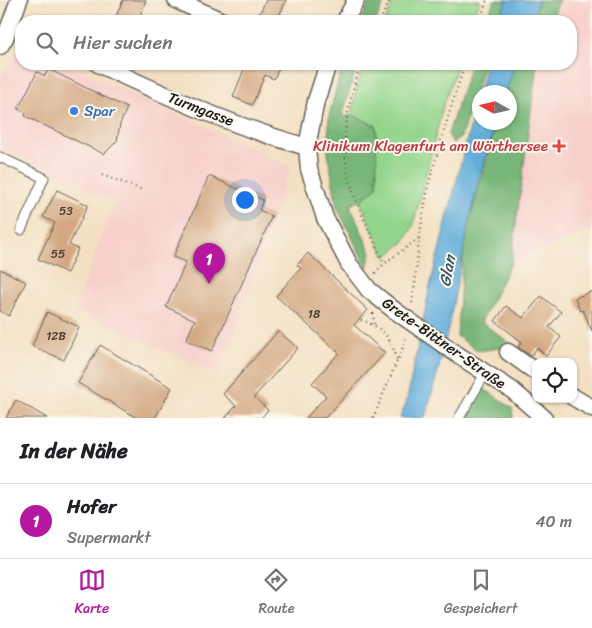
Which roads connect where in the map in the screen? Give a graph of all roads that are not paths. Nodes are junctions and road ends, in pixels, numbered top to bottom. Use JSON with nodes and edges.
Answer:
{"nodes":[{"id":1,"x":19,"y":0,"type":"edge"},
{"id":2,"x":176,"y":0,"type":"edge"},
{"id":3,"x":356,"y":0,"type":"edge"},
{"id":4,"x":209,"y":15,"type":"edge"},
{"id":5,"x":348,"y":15,"type":"edge"},
{"id":6,"x":11,"y":18,"type":"edge"},
{"id":7,"x":0,"y":46,"type":"edge"},
{"id":8,"x":111,"y":70,"type":"edge"},
{"id":9,"x":326,"y":70,"type":"edge"},
{"id":10,"x":307,"y":147,"type":"junction"},
{"id":11,"x":0,"y":157,"type":"edge"},
{"id":12,"x":21,"y":230,"type":"dead end"},
{"id":13,"x":508,"y":352,"type":"dead end"},
{"id":14,"x":532,"y":369,"type":"edge"},
{"id":15,"x":486,"y":372,"type":"junction"},
{"id":16,"x":577,"y":399,"type":"edge"},
{"id":17,"x":592,"y":408,"type":"edge"},
{"id":18,"x":459,"y":418,"type":"edge"},
{"id":19,"x":544,"y":418,"type":"edge"}],
"edges":[{"from":1,"to":6,"type":"street"},
{"from":2,"to":4,"type":"street"},
{"from":3,"to":5,"type":"street"},
{"from":6,"to":7,"type":"street"},
{"from":8,"to":10,"type":"street","name":"Turmgasse"},
{"from":9,"to":10,"type":"street","name":"Grete-Bittner-Straße"},
{"from":10,"to":15,"type":"street","name":"Grete-Bittner-Straße","bridge":true},
{"from":11,"to":12,"type":"lane"},
{"from":13,"to":14,"type":"street"},
{"from":15,"to":18,"type":"lane"},
{"from":15,"to":19,"type":"street","name":"Grete-Bittner-Straße"},
{"from":16,"to":17,"type":"street"}]}
